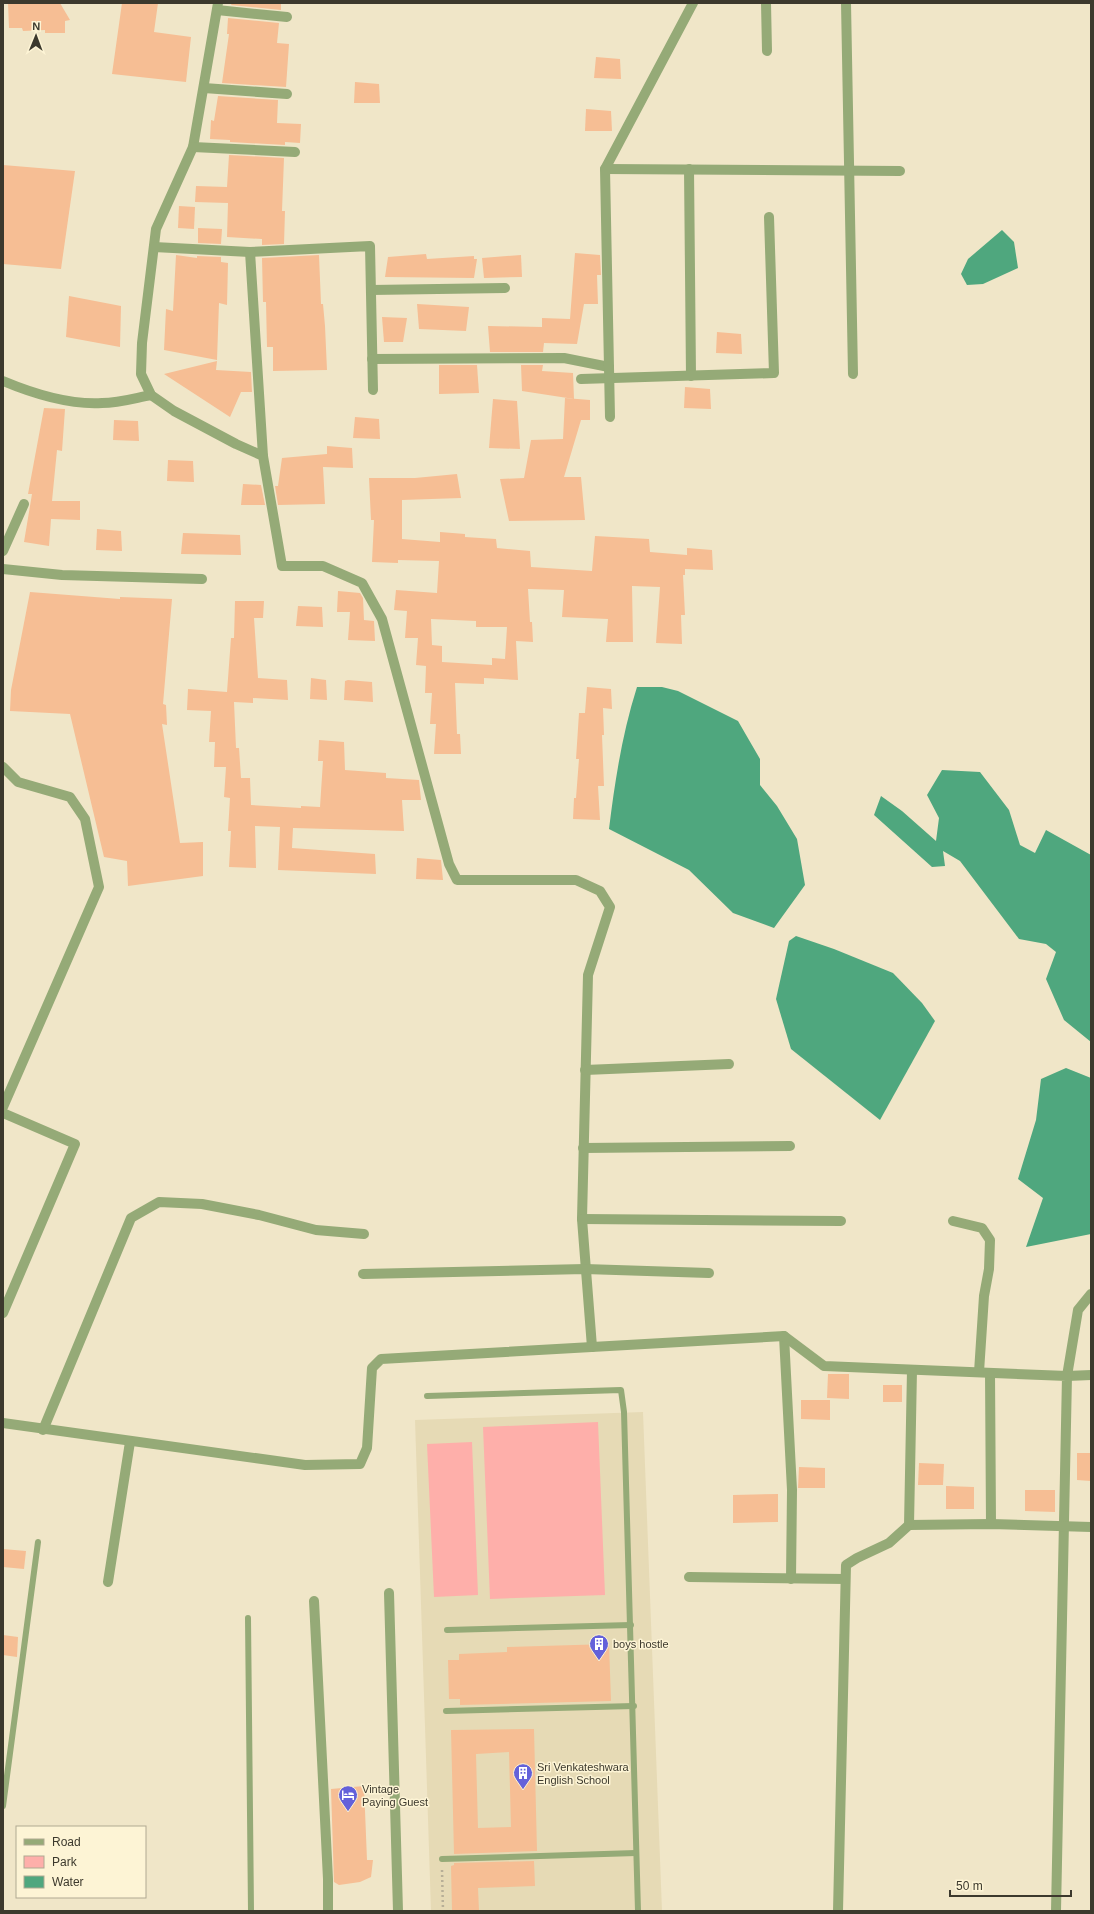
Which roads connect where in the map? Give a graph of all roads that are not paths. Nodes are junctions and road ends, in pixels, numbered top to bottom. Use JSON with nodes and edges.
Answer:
{"nodes":[{"id":1,"x":693,"y":3,"type":"edge"},
{"id":2,"x":766,"y":3,"type":"edge"},
{"id":3,"x":846,"y":3,"type":"edge"},
{"id":4,"x":217,"y":7,"type":"edge"},
{"id":5,"x":287,"y":16,"type":"dead end"},
{"id":6,"x":767,"y":51,"type":"dead end"},
{"id":7,"x":204,"y":88,"type":"junction"},
{"id":8,"x":287,"y":94,"type":"dead end"},
{"id":9,"x":193,"y":147,"type":"junction"},
{"id":10,"x":295,"y":152,"type":"dead end"},
{"id":11,"x":605,"y":169,"type":"junction"},
{"id":12,"x":689,"y":169,"type":"junction"},
{"id":13,"x":849,"y":171,"type":"junction"},
{"id":14,"x":900,"y":171,"type":"dead end"},
{"id":15,"x":769,"y":216,"type":"dead end"},
{"id":16,"x":154,"y":247,"type":"junction"},
{"id":17,"x":250,"y":252,"type":"junction"},
{"id":18,"x":505,"y":288,"type":"dead end"},
{"id":19,"x":371,"y":290,"type":"junction"},
{"id":20,"x":372,"y":359,"type":"junction"},
{"id":21,"x":609,"y":367,"type":"junction"},
{"id":22,"x":853,"y":374,"type":"dead end"},
{"id":23,"x":691,"y":376,"type":"junction"},
{"id":24,"x":581,"y":379,"type":"dead end"},
{"id":25,"x":609,"y":379,"type":"junction"},
{"id":26,"x":3,"y":381,"type":"edge"},
{"id":27,"x":373,"y":390,"type":"dead end"},
{"id":28,"x":151,"y":395,"type":"junction"},
{"id":29,"x":610,"y":417,"type":"dead end"},
{"id":30,"x":264,"y":456,"type":"junction"},
{"id":31,"x":24,"y":504,"type":"dead end"},
{"id":32,"x":3,"y":551,"type":"edge"},
{"id":33,"x":3,"y":569,"type":"edge"},
{"id":34,"x":202,"y":579,"type":"dead end"},
{"id":35,"x":3,"y":767,"type":"edge"},
{"id":36,"x":729,"y":1064,"type":"dead end"},
{"id":37,"x":586,"y":1070,"type":"junction"},
{"id":38,"x":3,"y":1107,"type":"edge"},
{"id":39,"x":3,"y":1113,"type":"edge"},
{"id":40,"x":790,"y":1146,"type":"dead end"},
{"id":41,"x":583,"y":1148,"type":"junction"},
{"id":42,"x":582,"y":1219,"type":"junction"},
{"id":43,"x":841,"y":1221,"type":"dead end"},
{"id":44,"x":953,"y":1221,"type":"dead end"},
{"id":45,"x":364,"y":1234,"type":"dead end"},
{"id":46,"x":585,"y":1269,"type":"junction"},
{"id":47,"x":709,"y":1273,"type":"dead end"},
{"id":48,"x":363,"y":1274,"type":"dead end"},
{"id":49,"x":1091,"y":1294,"type":"edge"},
{"id":50,"x":3,"y":1313,"type":"edge"},
{"id":51,"x":784,"y":1336,"type":"junction"},
{"id":52,"x":592,"y":1347,"type":"junction"},
{"id":53,"x":912,"y":1370,"type":"junction"},
{"id":54,"x":979,"y":1372,"type":"junction"},
{"id":55,"x":990,"y":1373,"type":"junction"},
{"id":56,"x":1091,"y":1375,"type":"edge"},
{"id":57,"x":1067,"y":1376,"type":"junction"},
{"id":58,"x":428,"y":1396,"type":"dead end"},
{"id":59,"x":3,"y":1423,"type":"edge"},
{"id":60,"x":43,"y":1430,"type":"junction"},
{"id":61,"x":130,"y":1442,"type":"junction"},
{"id":62,"x":991,"y":1524,"type":"junction"},
{"id":63,"x":909,"y":1525,"type":"junction"},
{"id":64,"x":1063,"y":1526,"type":"junction"},
{"id":65,"x":1091,"y":1527,"type":"edge"},
{"id":66,"x":38,"y":1542,"type":"dead end"},
{"id":67,"x":689,"y":1577,"type":"dead end"},
{"id":68,"x":791,"y":1579,"type":"junction"},
{"id":69,"x":845,"y":1579,"type":"junction"},
{"id":70,"x":108,"y":1582,"type":"dead end"},
{"id":71,"x":389,"y":1593,"type":"dead end"},
{"id":72,"x":314,"y":1601,"type":"dead end"},
{"id":73,"x":248,"y":1618,"type":"dead end"},
{"id":74,"x":631,"y":1625,"type":"junction"},
{"id":75,"x":447,"y":1630,"type":"dead end"},
{"id":76,"x":634,"y":1706,"type":"junction"},
{"id":77,"x":446,"y":1711,"type":"dead end"},
{"id":78,"x":3,"y":1806,"type":"edge"},
{"id":79,"x":636,"y":1853,"type":"junction"},
{"id":80,"x":442,"y":1859,"type":"road end"},
{"id":81,"x":252,"y":1911,"type":"edge"},
{"id":82,"x":328,"y":1911,"type":"edge"},
{"id":83,"x":398,"y":1911,"type":"edge"},
{"id":84,"x":638,"y":1911,"type":"edge"},
{"id":85,"x":838,"y":1911,"type":"edge"},
{"id":86,"x":1056,"y":1911,"type":"edge"}],
"edges":[{"from":1,"to":11,"type":"street"},
{"from":2,"to":6,"type":"street"},
{"from":3,"to":13,"type":"street"},
{"from":4,"to":5,"type":"street"},
{"from":4,"to":7,"type":"street"},
{"from":7,"to":8,"type":"street"},
{"from":7,"to":9,"type":"street"},
{"from":9,"to":10,"type":"street"},
{"from":9,"to":16,"type":"street"},
{"from":11,"to":12,"type":"street"},
{"from":11,"to":21,"type":"street"},
{"from":12,"to":13,"type":"street"},
{"from":12,"to":23,"type":"street"},
{"from":13,"to":14,"type":"street"},
{"from":13,"to":22,"type":"street"},
{"from":15,"to":23,"type":"street"},
{"from":16,"to":17,"type":"street"},
{"from":16,"to":28,"type":"street"},
{"from":17,"to":19,"type":"street"},
{"from":17,"to":30,"type":"street"},
{"from":18,"to":19,"type":"street"},
{"from":19,"to":20,"type":"street"},
{"from":20,"to":21,"type":"street"},
{"from":20,"to":27,"type":"street"},
{"from":21,"to":25,"type":"street"},
{"from":23,"to":25,"type":"street"},
{"from":24,"to":25,"type":"street"},
{"from":25,"to":29,"type":"street"},
{"from":26,"to":28,"type":"street"},
{"from":28,"to":30,"type":"street"},
{"from":30,"to":37,"type":"street"},
{"from":31,"to":32,"type":"street"},
{"from":33,"to":34,"type":"street"},
{"from":35,"to":38,"type":"street"},
{"from":36,"to":37,"type":"street"},
{"from":37,"to":41,"type":"street"},
{"from":39,"to":50,"type":"street"},
{"from":40,"to":41,"type":"street"},
{"from":41,"to":42,"type":"street"},
{"from":42,"to":43,"type":"street"},
{"from":42,"to":46,"type":"street"},
{"from":44,"to":54,"type":"street"},
{"from":45,"to":60,"type":"street"},
{"from":46,"to":47,"type":"street"},
{"from":46,"to":48,"type":"street"},
{"from":46,"to":52,"type":"street"},
{"from":49,"to":57,"type":"street"},
{"from":51,"to":52,"type":"street"},
{"from":51,"to":53,"type":"street"},
{"from":51,"to":68,"type":"street"},
{"from":52,"to":61,"type":"street"},
{"from":53,"to":54,"type":"street"},
{"from":53,"to":63,"type":"street"},
{"from":54,"to":55,"type":"street"},
{"from":55,"to":57,"type":"street"},
{"from":55,"to":62,"type":"street"},
{"from":56,"to":57,"type":"street"},
{"from":57,"to":64,"type":"street"},
{"from":58,"to":74,"type":"lane"},
{"from":59,"to":60,"type":"street"},
{"from":60,"to":61,"type":"street"},
{"from":61,"to":70,"type":"street"},
{"from":62,"to":63,"type":"street"},
{"from":62,"to":64,"type":"street"},
{"from":63,"to":69,"type":"street"},
{"from":64,"to":65,"type":"street"},
{"from":64,"to":86,"type":"street"},
{"from":66,"to":78,"type":"lane"},
{"from":67,"to":68,"type":"street"},
{"from":68,"to":69,"type":"street"},
{"from":69,"to":85,"type":"street"},
{"from":71,"to":83,"type":"street"},
{"from":72,"to":82,"type":"street"},
{"from":73,"to":81,"type":"lane"},
{"from":74,"to":75,"type":"lane"},
{"from":74,"to":76,"type":"lane"},
{"from":76,"to":77,"type":"lane"},
{"from":76,"to":79,"type":"lane"},
{"from":79,"to":80,"type":"lane"},
{"from":79,"to":84,"type":"lane"}]}
